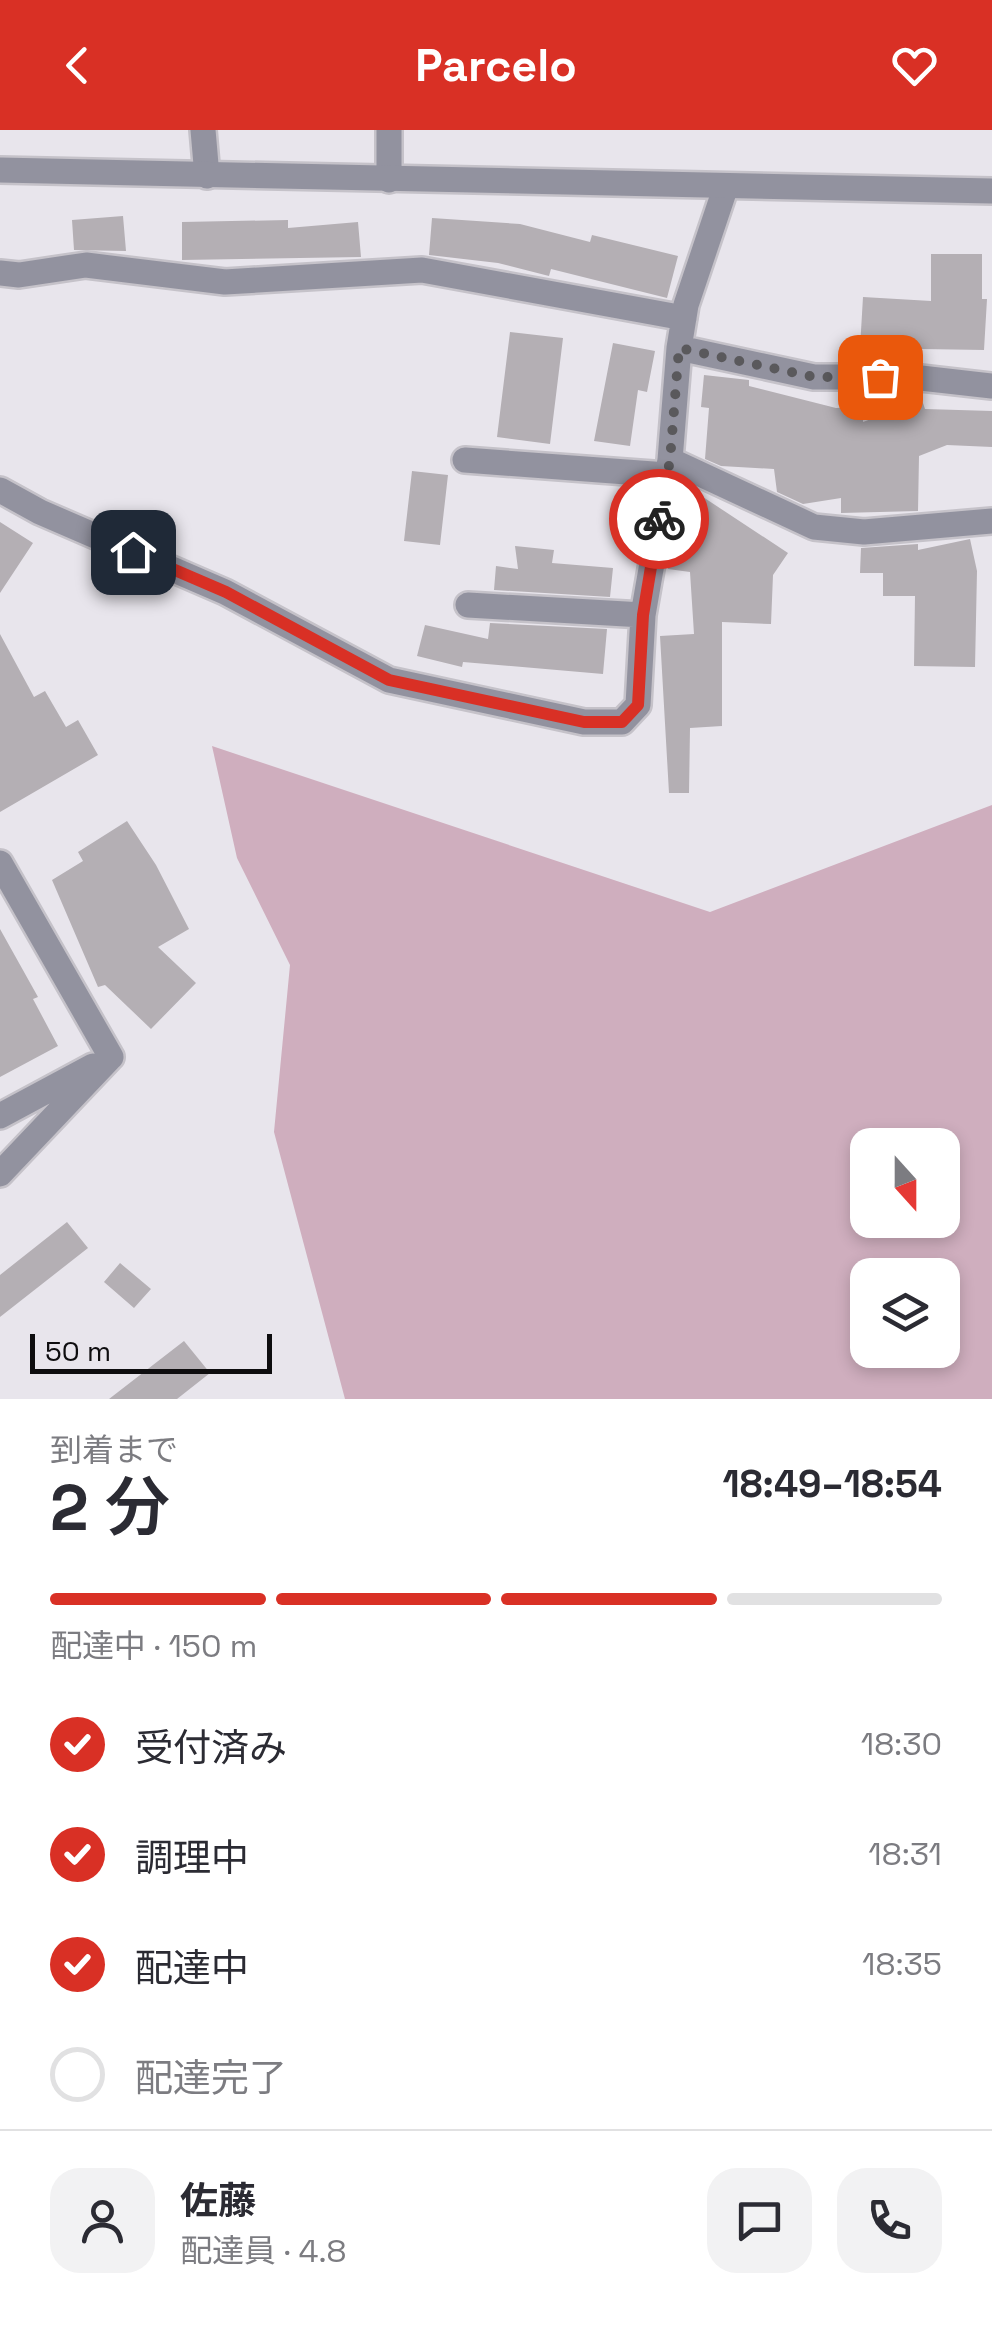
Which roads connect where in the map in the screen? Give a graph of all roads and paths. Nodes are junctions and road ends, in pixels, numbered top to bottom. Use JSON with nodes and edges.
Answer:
{"nodes":[{"id":1,"x":204,"y":130,"type":"edge"},
{"id":2,"x":389,"y":130,"type":"edge"},
{"id":3,"x":0,"y":170,"type":"edge"},
{"id":4,"x":207,"y":176,"type":"junction"},
{"id":5,"x":389,"y":180,"type":"junction"},
{"id":6,"x":726,"y":186,"type":"junction"},
{"id":7,"x":992,"y":191,"type":"edge"},
{"id":8,"x":0,"y":273,"type":"edge"},
{"id":9,"x":684,"y":318,"type":"junction"},
{"id":10,"x":679,"y":348,"type":"junction"},
{"id":11,"x":992,"y":386,"type":"edge"},
{"id":12,"x":464,"y":460,"type":"dead end"},
{"id":13,"x":668,"y":468,"type":"junction"},
{"id":14,"x":0,"y":490,"type":"edge"},
{"id":15,"x":992,"y":520,"type":"edge"},
{"id":16,"x":468,"y":605,"type":"dead end"},
{"id":17,"x":643,"y":615,"type":"junction"},
{"id":18,"x":0,"y":863,"type":"edge"},
{"id":19,"x":110,"y":1057,"type":"junction"},
{"id":20,"x":0,"y":1116,"type":"edge"},
{"id":21,"x":0,"y":1174,"type":"edge"}],
"edges":[{"from":1,"to":4,"type":"street"},
{"from":2,"to":5,"type":"street"},
{"from":3,"to":4,"type":"street"},
{"from":4,"to":5,"type":"street"},
{"from":5,"to":6,"type":"street"},
{"from":6,"to":7,"type":"street"},
{"from":6,"to":9,"type":"street"},
{"from":8,"to":9,"type":"street"},
{"from":9,"to":10,"type":"street"},
{"from":10,"to":11,"type":"street"},
{"from":10,"to":13,"type":"street"},
{"from":12,"to":13,"type":"street"},
{"from":13,"to":15,"type":"street"},
{"from":13,"to":17,"type":"street"},
{"from":14,"to":17,"type":"street"},
{"from":16,"to":17,"type":"street"},
{"from":18,"to":19,"type":"street"},
{"from":19,"to":20,"type":"street"},
{"from":19,"to":21,"type":"street"}]}
